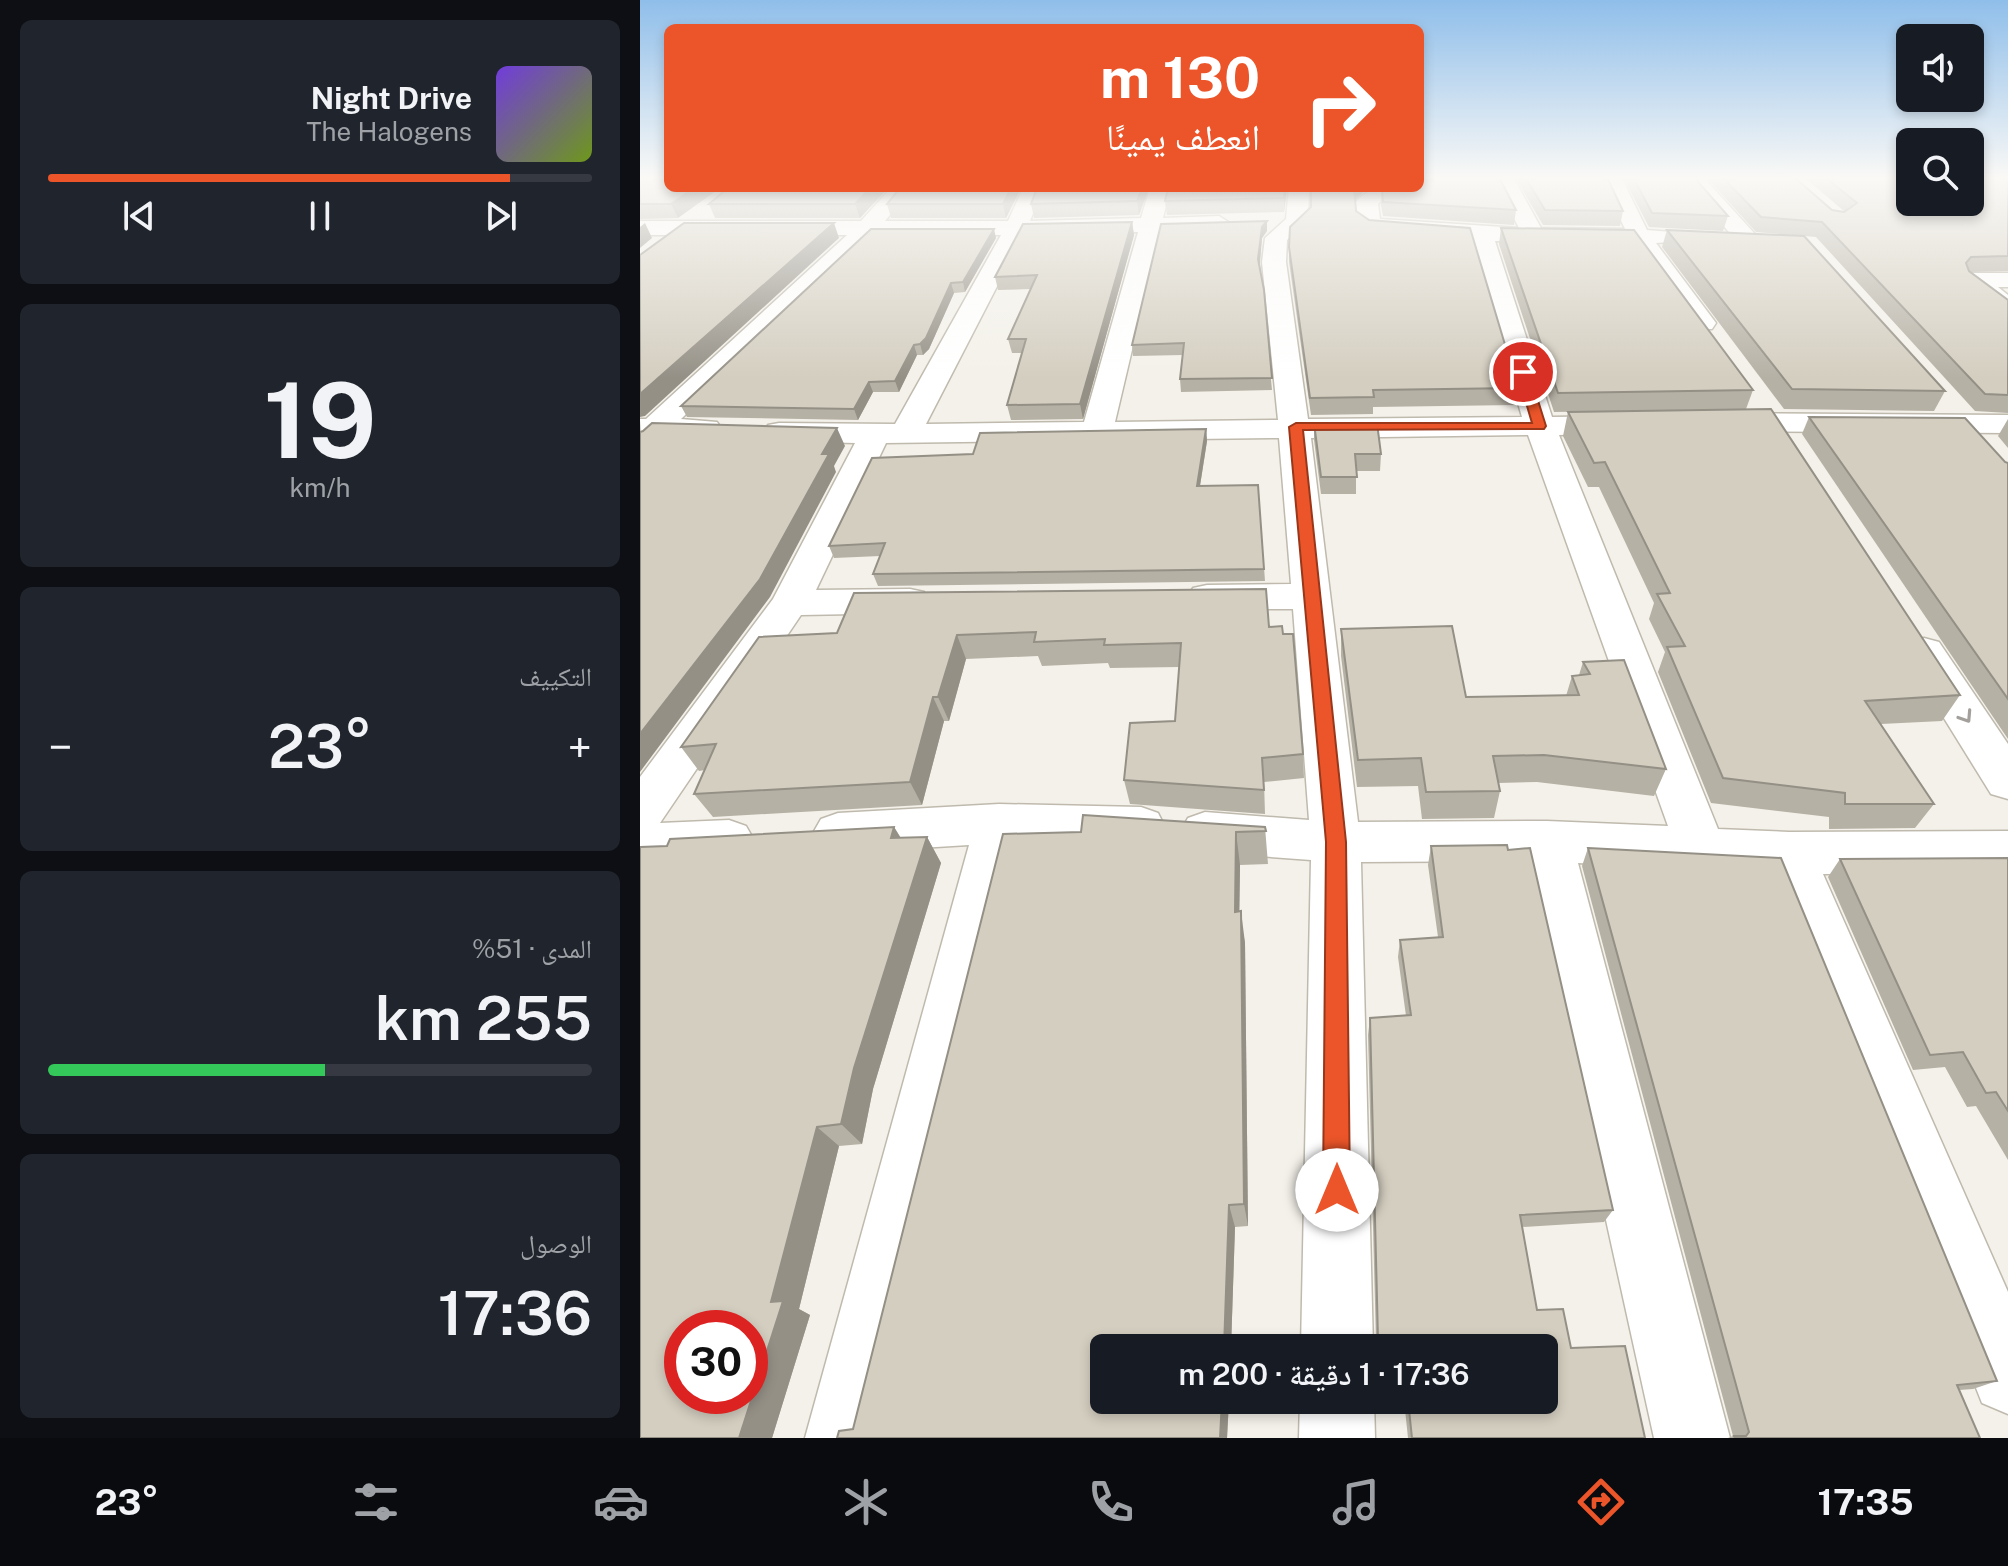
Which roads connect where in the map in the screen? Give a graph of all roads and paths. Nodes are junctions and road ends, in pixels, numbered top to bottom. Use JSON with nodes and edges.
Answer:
{"nodes":[{"id":1,"x":663,"y":244,"type":"edge"},
{"id":2,"x":849,"y":244,"type":"edge"},
{"id":3,"x":1006,"y":244,"type":"edge"},
{"id":4,"x":1145,"y":244,"type":"edge"},
{"id":5,"x":1275,"y":244,"type":"edge"},
{"id":6,"x":1484,"y":244,"type":"edge"},
{"id":7,"x":1645,"y":244,"type":"edge"},
{"id":8,"x":651,"y":253,"type":"edge"},
{"id":9,"x":2008,"y":280,"type":"edge"},
{"id":10,"x":2008,"y":308,"type":"edge"},
{"id":11,"x":1720,"y":347,"type":"edge"},
{"id":12,"x":1747,"y":384,"type":"edge"},
{"id":13,"x":1957,"y":413,"type":"junction"},
{"id":14,"x":1696,"y":423,"type":"edge"},
{"id":15,"x":1649,"y":424,"type":"edge"},
{"id":16,"x":2008,"y":424,"type":"edge"},
{"id":17,"x":1540,"y":426,"type":"junction"},
{"id":18,"x":1296,"y":427,"type":"junction"},
{"id":19,"x":1098,"y":429,"type":"junction"},
{"id":20,"x":644,"y":433,"type":"edge"},
{"id":21,"x":890,"y":434,"type":"junction"},
{"id":22,"x":1782,"y":435,"type":"junction"},
{"id":23,"x":1987,"y":448,"type":"edge"},
{"id":24,"x":1312,"y":596,"type":"junction"},
{"id":25,"x":1170,"y":598,"type":"edge"},
{"id":26,"x":948,"y":601,"type":"edge"},
{"id":27,"x":790,"y":603,"type":"junction"},
{"id":28,"x":1904,"y":621,"type":"edge"},
{"id":29,"x":2008,"y":781,"type":"edge"},
{"id":30,"x":640,"y":814,"type":"edge"},
{"id":31,"x":999,"y":824,"type":"junction"},
{"id":32,"x":1547,"y":841,"type":"junction"},
{"id":33,"x":1336,"y":842,"type":"junction"},
{"id":34,"x":640,"y":845,"type":"edge"},
{"id":35,"x":1701,"y":849,"type":"junction"},
{"id":36,"x":2008,"y":852,"type":"edge"},
{"id":37,"x":1789,"y":853,"type":"junction"},
{"id":38,"x":1337,"y":1334,"type":"edge"},
{"id":39,"x":2008,"y":1377,"type":"edge"},
{"id":40,"x":1337,"y":1414,"type":"edge"},
{"id":41,"x":843,"y":1438,"type":"edge"},
{"id":42,"x":1337,"y":1438,"type":"edge"},
{"id":43,"x":1692,"y":1438,"type":"edge"}],
"edges":[{"from":1,"to":8,"type":"street"},
{"from":2,"to":20,"type":"street"},
{"from":3,"to":21,"type":"street"},
{"from":4,"to":19,"type":"street"},
{"from":5,"to":18,"type":"street"},
{"from":6,"to":17,"type":"street"},
{"from":7,"to":11,"type":"street"},
{"from":9,"to":10,"type":"street"},
{"from":12,"to":22,"type":"street"},
{"from":13,"to":16,"type":"street"},
{"from":13,"to":22,"type":"street"},
{"from":13,"to":23,"type":"street"},
{"from":14,"to":22,"type":"street"},
{"from":15,"to":17,"type":"street"},
{"from":17,"to":18,"type":"street"},
{"from":17,"to":35,"type":"street"},
{"from":18,"to":19,"type":"street"},
{"from":18,"to":24,"type":"street"},
{"from":19,"to":21,"type":"street"},
{"from":20,"to":21,"type":"street"},
{"from":21,"to":27,"type":"street"},
{"from":24,"to":25,"type":"street"},
{"from":24,"to":33,"type":"street"},
{"from":26,"to":27,"type":"street"},
{"from":27,"to":30,"type":"street"},
{"from":28,"to":29,"type":"street","one_way":true},
{"from":31,"to":33,"type":"street"},
{"from":31,"to":34,"type":"street"},
{"from":31,"to":41,"type":"street"},
{"from":32,"to":33,"type":"street"},
{"from":32,"to":35,"type":"street"},
{"from":32,"to":43,"type":"street"},
{"from":33,"to":38,"type":"street"},
{"from":35,"to":37,"type":"street"},
{"from":36,"to":37,"type":"street"},
{"from":37,"to":39,"type":"street"},
{"from":40,"to":42,"type":"street"}]}
